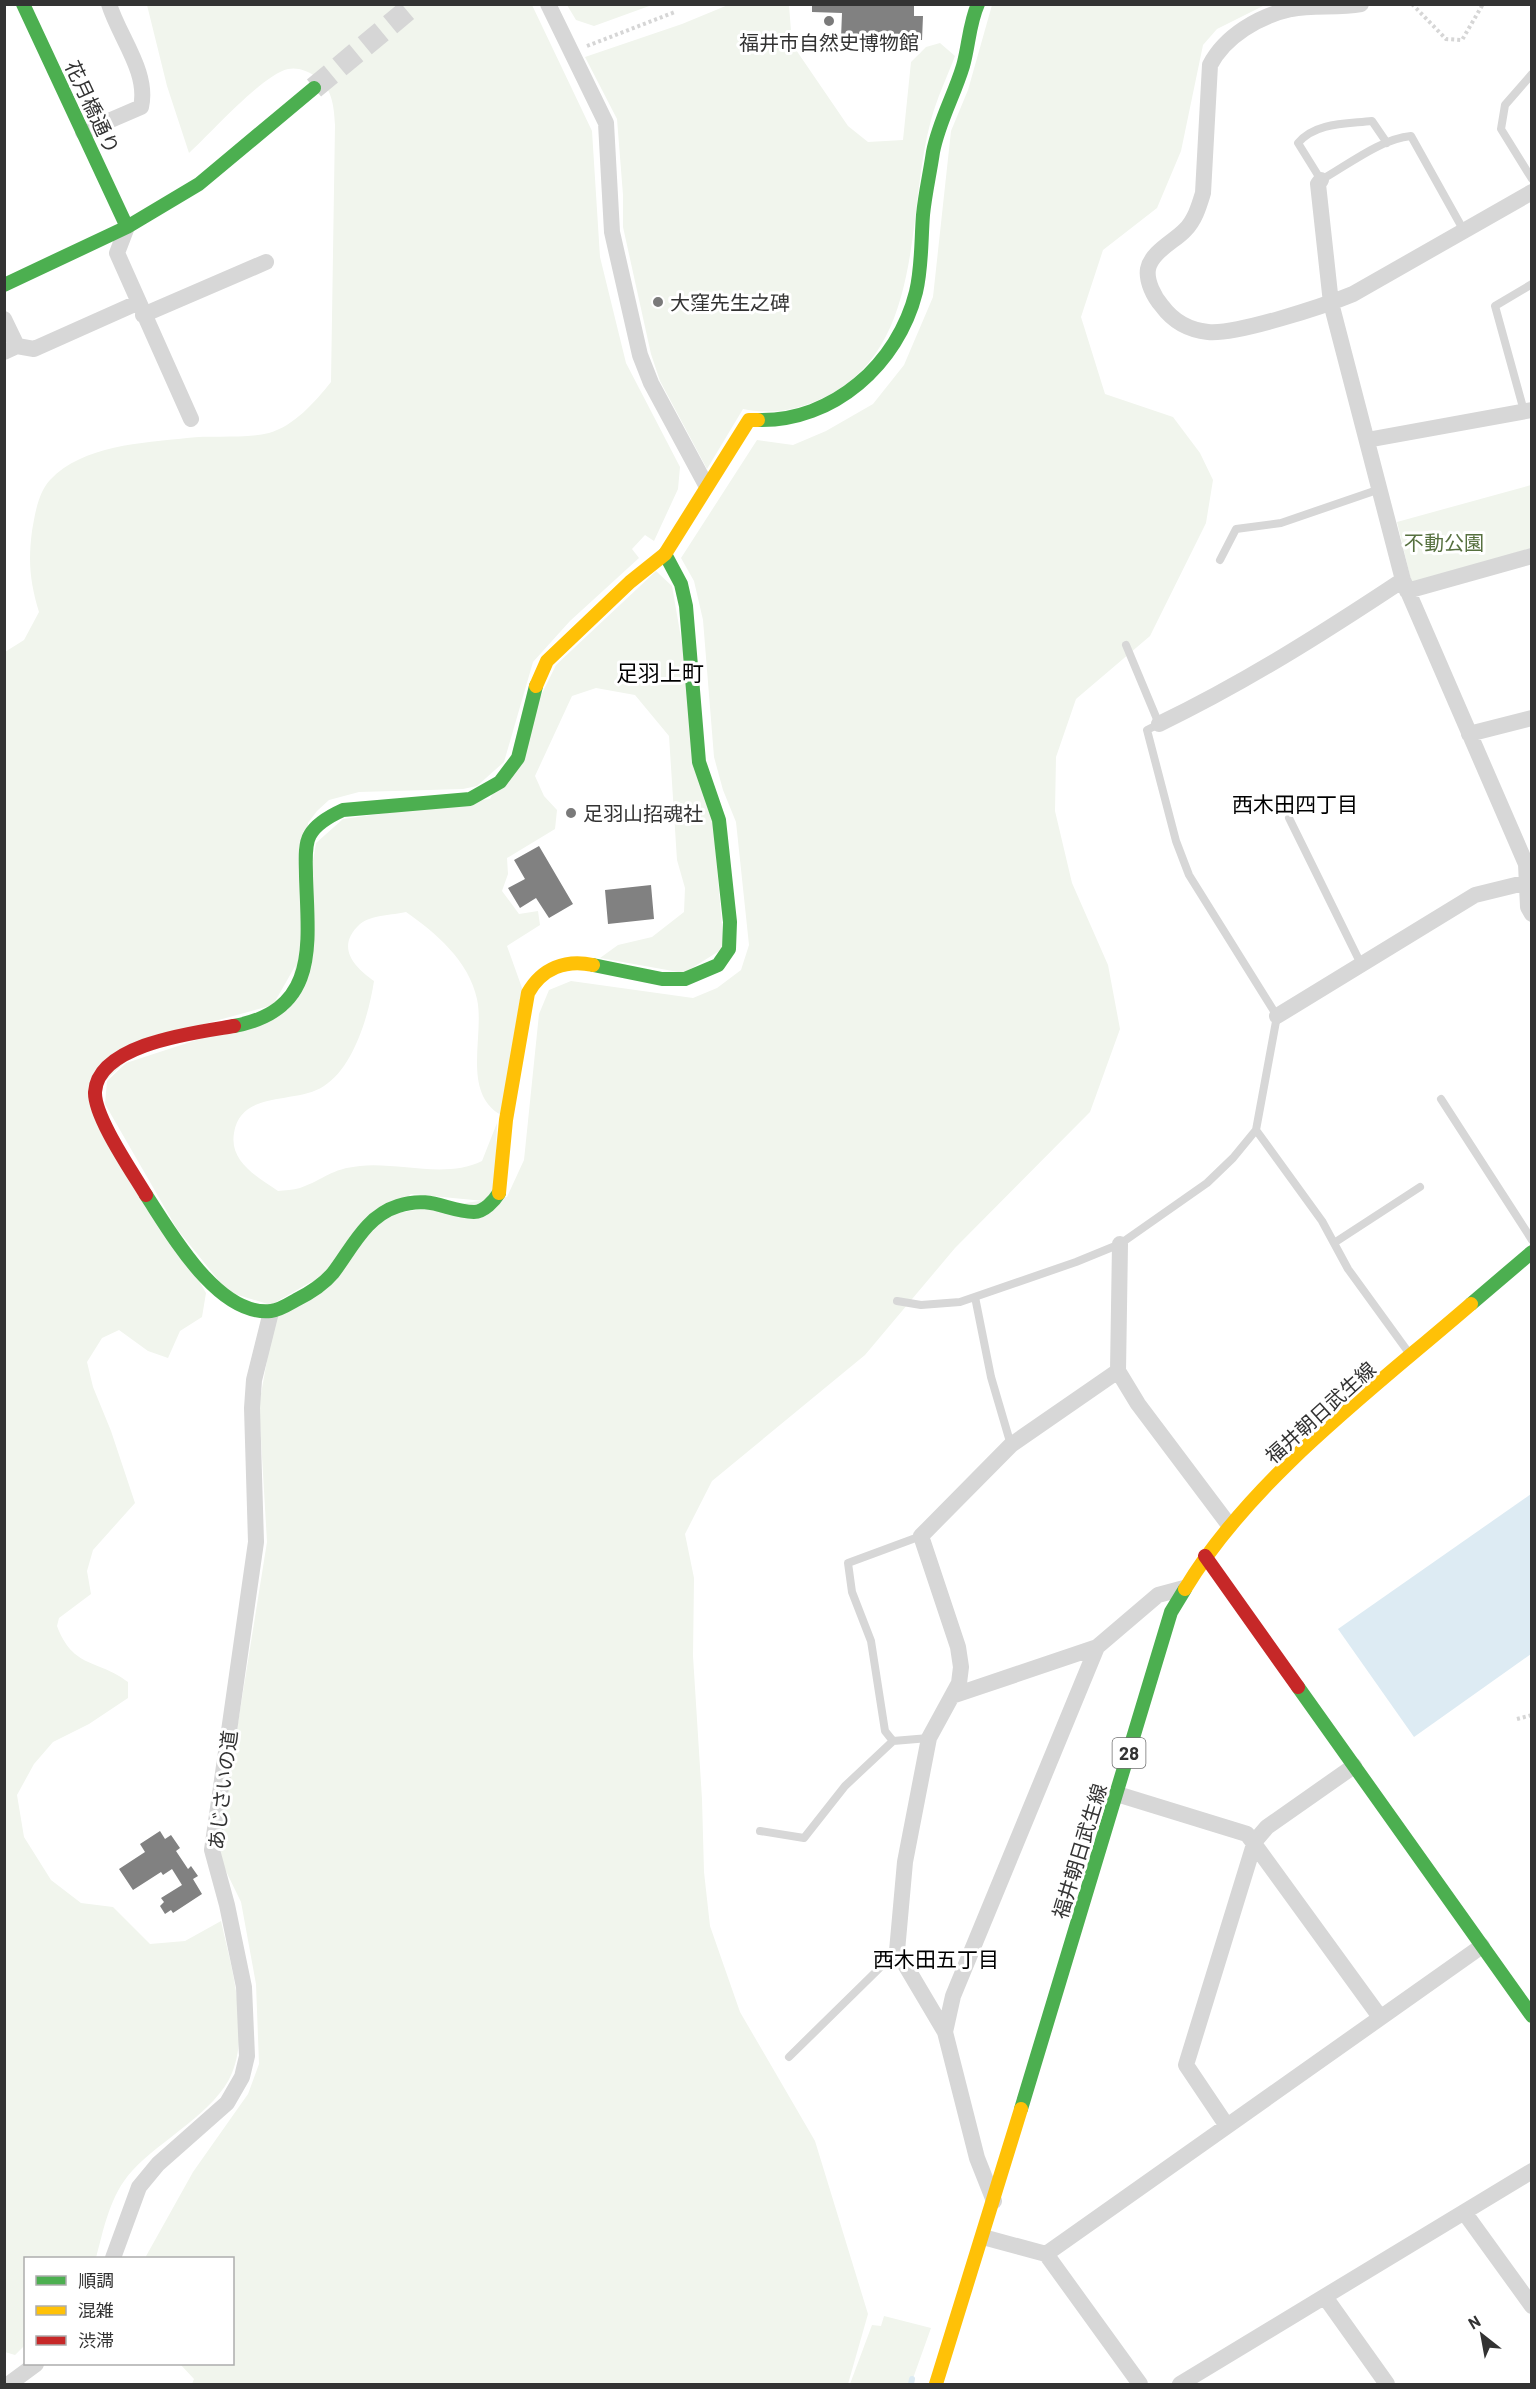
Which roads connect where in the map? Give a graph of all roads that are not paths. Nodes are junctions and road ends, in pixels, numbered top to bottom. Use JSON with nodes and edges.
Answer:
{"nodes":[{"id":1,"x":23,"y":4,"type":"edge"},
{"id":2,"x":108,"y":4,"type":"edge"},
{"id":3,"x":548,"y":4,"type":"edge"},
{"id":4,"x":978,"y":4,"type":"edge"},
{"id":5,"x":1361,"y":4,"type":"edge"},
{"id":6,"x":1532,"y":74,"type":"edge"},
{"id":7,"x":314,"y":88,"type":"tunnel mouth"},
{"id":8,"x":83,"y":132,"type":"junction"},
{"id":9,"x":1387,"y":143,"type":"junction"},
{"id":10,"x":1532,"y":179,"type":"edge"},
{"id":11,"x":1321,"y":180,"type":"junction"},
{"id":12,"x":1532,"y":192,"type":"edge"},
{"id":13,"x":127,"y":227,"type":"junction"},
{"id":14,"x":1464,"y":231,"type":"junction"},
{"id":15,"x":266,"y":262,"type":"dead end"},
{"id":16,"x":1532,"y":284,"type":"edge"},
{"id":17,"x":4,"y":285,"type":"edge"},
{"id":18,"x":1332,"y":303,"type":"junction"},
{"id":19,"x":140,"y":309,"type":"junction"},
{"id":20,"x":4,"y":319,"type":"edge"},
{"id":21,"x":11,"y":349,"type":"edge"},
{"id":22,"x":1528,"y":411,"type":"edge"},
{"id":23,"x":191,"y":419,"type":"dead end"},
{"id":24,"x":1367,"y":440,"type":"junction"},
{"id":25,"x":706,"y":485,"type":"junction"},
{"id":26,"x":1380,"y":489,"type":"junction"},
{"id":27,"x":665,"y":554,"type":"junction"},
{"id":28,"x":1532,"y":556,"type":"edge"},
{"id":29,"x":1220,"y":560,"type":"dead end"},
{"id":30,"x":1405,"y":586,"type":"junction"},
{"id":31,"x":1126,"y":645,"type":"dead end"},
{"id":32,"x":1532,"y":718,"type":"edge"},
{"id":33,"x":1159,"y":724,"type":"junction"},
{"id":34,"x":1469,"y":734,"type":"junction"},
{"id":35,"x":1289,"y":818,"type":"dead end"},
{"id":36,"x":1529,"y":886,"type":"edge"},
{"id":37,"x":1532,"y":914,"type":"edge"},
{"id":38,"x":1361,"y":964,"type":"junction"},
{"id":39,"x":1276,"y":1016,"type":"junction"},
{"id":40,"x":1441,"y":1099,"type":"dead end"},
{"id":41,"x":1256,"y":1130,"type":"junction"},
{"id":42,"x":1420,"y":1187,"type":"dead end"},
{"id":43,"x":1532,"y":1240,"type":"edge"},
{"id":44,"x":1334,"y":1243,"type":"junction"},
{"id":45,"x":1120,"y":1244,"type":"junction"},
{"id":46,"x":1532,"y":1252,"type":"edge"},
{"id":47,"x":975,"y":1297,"type":"junction"},
{"id":48,"x":897,"y":1301,"type":"dead end"},
{"id":49,"x":272,"y":1311,"type":"junction"},
{"id":50,"x":1411,"y":1356,"type":"junction"},
{"id":51,"x":1118,"y":1371,"type":"junction"},
{"id":52,"x":1011,"y":1445,"type":"junction"},
{"id":53,"x":1229,"y":1525,"type":"junction"},
{"id":54,"x":921,"y":1536,"type":"junction"},
{"id":55,"x":1205,"y":1556,"type":"junction"},
{"id":56,"x":1184,"y":1588,"type":"junction"},
{"id":57,"x":1097,"y":1647,"type":"junction"},
{"id":58,"x":952,"y":1696,"type":"junction"},
{"id":59,"x":928,"y":1738,"type":"junction"},
{"id":60,"x":893,"y":1742,"type":"junction"},
{"id":61,"x":1354,"y":1766,"type":"junction"},
{"id":62,"x":1117,"y":1794,"type":"junction"},
{"id":63,"x":760,"y":1831,"type":"dead end"},
{"id":64,"x":1255,"y":1842,"type":"junction"},
{"id":65,"x":1482,"y":1946,"type":"junction"},
{"id":66,"x":897,"y":1951,"type":"junction"},
{"id":67,"x":1532,"y":2016,"type":"edge"},
{"id":68,"x":1380,"y":2017,"type":"junction"},
{"id":69,"x":945,"y":2032,"type":"junction"},
{"id":70,"x":789,"y":2057,"type":"dead end"},
{"id":71,"x":1227,"y":2126,"type":"junction"},
{"id":72,"x":1532,"y":2171,"type":"edge"},
{"id":73,"x":994,"y":2201,"type":"junction"},
{"id":74,"x":1464,"y":2212,"type":"junction"},
{"id":75,"x":983,"y":2237,"type":"junction"},
{"id":76,"x":1046,"y":2254,"type":"junction"},
{"id":77,"x":114,"y":2257,"type":"edge"},
{"id":78,"x":1325,"y":2297,"type":"junction"},
{"id":79,"x":1532,"y":2306,"type":"edge"},
{"id":80,"x":35,"y":2365,"type":"edge"},
{"id":81,"x":9,"y":2385,"type":"edge"},
{"id":82,"x":936,"y":2385,"type":"edge"},
{"id":83,"x":1140,"y":2385,"type":"edge"},
{"id":84,"x":1180,"y":2385,"type":"edge"},
{"id":85,"x":1387,"y":2385,"type":"edge"}],
"edges":[{"from":1,"to":8,"type":"street","name":"花月橋通り"},
{"from":2,"to":8,"type":"street"},
{"from":3,"to":25,"type":"street"},
{"from":4,"to":25,"type":"street"},
{"from":5,"to":18,"type":"street"},
{"from":6,"to":10,"type":"lane"},
{"from":7,"to":13,"type":"street"},
{"from":8,"to":13,"type":"street","name":"花月橋通り"},
{"from":9,"to":11,"type":"lane"},
{"from":9,"to":11,"type":"lane"},
{"from":9,"to":14,"type":"lane"},
{"from":11,"to":18,"type":"street"},
{"from":12,"to":14,"type":"street"},
{"from":13,"to":17,"type":"street"},
{"from":13,"to":19,"type":"street"},
{"from":14,"to":18,"type":"street"},
{"from":15,"to":19,"type":"street"},
{"from":16,"to":22,"type":"lane"},
{"from":18,"to":24,"type":"street"},
{"from":19,"to":21,"type":"street"},
{"from":19,"to":23,"type":"street"},
{"from":20,"to":21,"type":"street"},
{"from":22,"to":24,"type":"street"},
{"from":24,"to":26,"type":"street"},
{"from":25,"to":27,"type":"street"},
{"from":26,"to":29,"type":"lane"},
{"from":26,"to":30,"type":"street"},
{"from":27,"to":49,"type":"street"},
{"from":27,"to":49,"type":"street"},
{"from":28,"to":30,"type":"street"},
{"from":30,"to":33,"type":"street"},
{"from":30,"to":34,"type":"street"},
{"from":31,"to":33,"type":"lane"},
{"from":32,"to":34,"type":"street"},
{"from":33,"to":39,"type":"lane"},
{"from":34,"to":36,"type":"street"},
{"from":35,"to":38,"type":"lane"},
{"from":36,"to":37,"type":"street"},
{"from":36,"to":38,"type":"street"},
{"from":38,"to":39,"type":"street"},
{"from":39,"to":41,"type":"lane"},
{"from":40,"to":43,"type":"lane"},
{"from":41,"to":44,"type":"lane"},
{"from":41,"to":45,"type":"lane"},
{"from":42,"to":44,"type":"lane"},
{"from":44,"to":50,"type":"lane"},
{"from":45,"to":47,"type":"lane"},
{"from":45,"to":51,"type":"street"},
{"from":46,"to":50,"type":"street","name":"福井朝日武生線","number":"28"},
{"from":47,"to":48,"type":"lane"},
{"from":47,"to":52,"type":"lane"},
{"from":49,"to":77,"type":"street","name":"あじさいの道"},
{"from":50,"to":53,"type":"street","name":"福井朝日武生線","number":"28"},
{"from":51,"to":52,"type":"street"},
{"from":51,"to":53,"type":"street"},
{"from":52,"to":54,"type":"street"},
{"from":53,"to":55,"type":"street","name":"福井朝日武生線","number":"28"},
{"from":54,"to":58,"type":"street"},
{"from":54,"to":60,"type":"lane"},
{"from":55,"to":56,"type":"street","name":"福井朝日武生線","number":"28"},
{"from":55,"to":61,"type":"street"},
{"from":56,"to":57,"type":"street"},
{"from":56,"to":62,"type":"street","name":"福井朝日武生線","number":"28"},
{"from":57,"to":58,"type":"street"},
{"from":57,"to":69,"type":"street"},
{"from":58,"to":59,"type":"street"},
{"from":59,"to":60,"type":"lane"},
{"from":59,"to":66,"type":"street"},
{"from":60,"to":63,"type":"lane"},
{"from":61,"to":64,"type":"street"},
{"from":61,"to":65,"type":"street"},
{"from":62,"to":64,"type":"street"},
{"from":62,"to":73,"type":"street","name":"福井朝日武生線","number":"28"},
{"from":64,"to":68,"type":"street"},
{"from":64,"to":71,"type":"street"},
{"from":65,"to":67,"type":"street"},
{"from":65,"to":68,"type":"street"},
{"from":66,"to":69,"type":"street"},
{"from":66,"to":70,"type":"lane"},
{"from":68,"to":71,"type":"street"},
{"from":69,"to":73,"type":"street"},
{"from":71,"to":76,"type":"street"},
{"from":72,"to":74,"type":"street"},
{"from":73,"to":75,"type":"street","name":"福井朝日武生線","number":"28"},
{"from":74,"to":78,"type":"street"},
{"from":74,"to":79,"type":"street"},
{"from":75,"to":76,"type":"street"},
{"from":75,"to":82,"type":"street","name":"福井朝日武生線","number":"28"},
{"from":76,"to":83,"type":"street"},
{"from":78,"to":84,"type":"street"},
{"from":78,"to":85,"type":"street"},
{"from":80,"to":81,"type":"street"}]}
